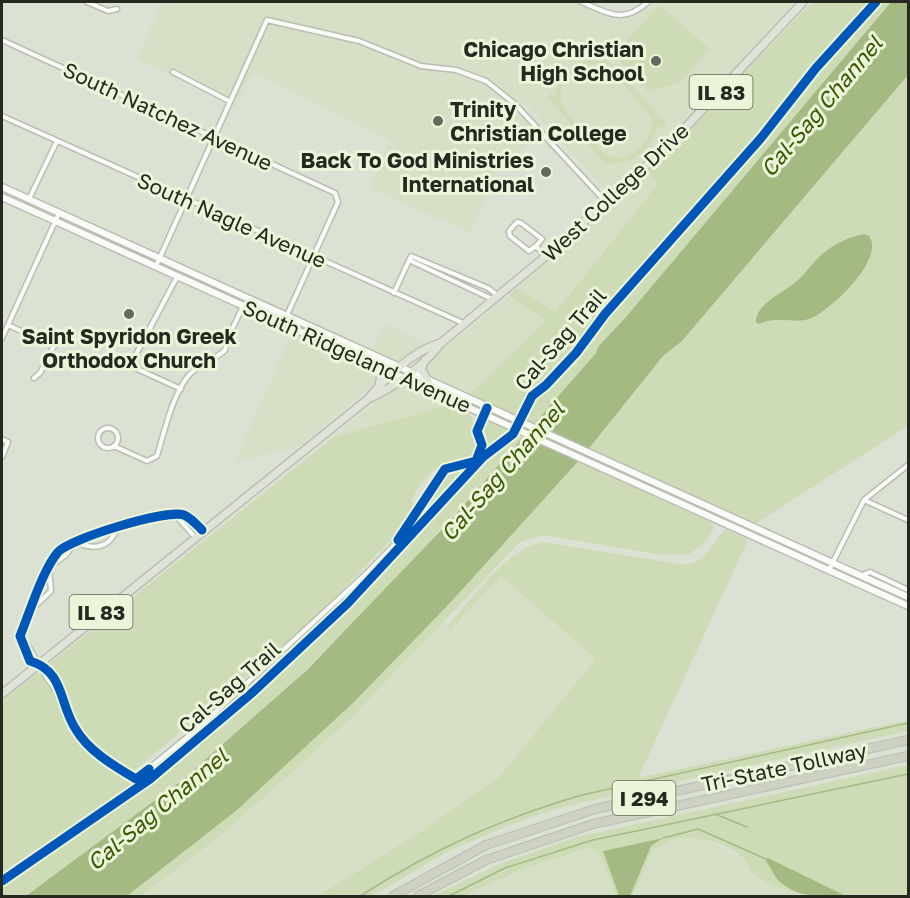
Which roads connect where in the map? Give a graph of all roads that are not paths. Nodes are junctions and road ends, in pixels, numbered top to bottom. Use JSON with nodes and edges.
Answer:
{"nodes":[{"id":1,"x":87,"y":2,"type":"edge"},
{"id":2,"x":582,"y":2,"type":"edge"},
{"id":3,"x":648,"y":2,"type":"edge"},
{"id":4,"x":803,"y":2,"type":"edge"},
{"id":5,"x":117,"y":9,"type":"dead end"},
{"id":6,"x":2,"y":40,"type":"edge"},
{"id":7,"x":172,"y":72,"type":"dead end"},
{"id":8,"x":229,"y":101,"type":"junction"},
{"id":9,"x":2,"y":116,"type":"edge"},
{"id":10,"x":216,"y":138,"type":"junction"},
{"id":11,"x":56,"y":143,"type":"junction"},
{"id":12,"x":2,"y":187,"type":"edge"},
{"id":13,"x":2,"y":196,"type":"edge"},
{"id":14,"x":28,"y":199,"type":"junction"},
{"id":15,"x":187,"y":199,"type":"junction"},
{"id":16,"x":606,"y":202,"type":"junction"},
{"id":17,"x":59,"y":213,"type":"junction"},
{"id":18,"x":55,"y":221,"type":"junction"},
{"id":19,"x":536,"y":246,"type":"junction"},
{"id":20,"x":314,"y":256,"type":"junction"},
{"id":21,"x":546,"y":256,"type":"junction"},
{"id":22,"x":159,"y":258,"type":"junction"},
{"id":23,"x":411,"y":261,"type":"junction"},
{"id":24,"x":156,"y":266,"type":"junction"},
{"id":25,"x":442,"y":268,"type":"junction"},
{"id":26,"x":439,"y":274,"type":"junction"},
{"id":27,"x":177,"y":276,"type":"junction"},
{"id":28,"x":394,"y":293,"type":"junction"},
{"id":29,"x":494,"y":297,"type":"junction"},
{"id":30,"x":243,"y":306,"type":"junction"},
{"id":31,"x":287,"y":316,"type":"junction"},
{"id":32,"x":283,"y":324,"type":"junction"},
{"id":33,"x":463,"y":324,"type":"junction"},
{"id":34,"x":8,"y":325,"type":"junction"},
{"id":35,"x":2,"y":338,"type":"edge"},
{"id":36,"x":441,"y":343,"type":"junction"},
{"id":37,"x":425,"y":359,"type":"junction"},
{"id":38,"x":377,"y":364,"type":"junction"},
{"id":39,"x":399,"y":370,"type":"junction"},
{"id":40,"x":406,"y":374,"type":"junction"},
{"id":41,"x":34,"y":378,"type":"dead end"},
{"id":42,"x":429,"y":381,"type":"junction"},
{"id":43,"x":378,"y":387,"type":"junction"},
{"id":44,"x":182,"y":389,"type":"junction"},
{"id":45,"x":368,"y":399,"type":"junction"},
{"id":46,"x":485,"y":410,"type":"junction"},
{"id":47,"x":2,"y":439,"type":"edge"},
{"id":48,"x":114,"y":446,"type":"junction"},
{"id":49,"x":2,"y":457,"type":"edge"},
{"id":50,"x":597,"y":460,"type":"junction"},
{"id":51,"x":909,"y":465,"type":"edge"},
{"id":52,"x":864,"y":500,"type":"junction"},
{"id":53,"x":176,"y":515,"type":"junction"},
{"id":54,"x":909,"y":519,"type":"edge"},
{"id":55,"x":117,"y":528,"type":"junction"},
{"id":56,"x":202,"y":530,"type":"junction"},
{"id":57,"x":194,"y":536,"type":"junction"},
{"id":58,"x":75,"y":542,"type":"junction"},
{"id":59,"x":832,"y":564,"type":"junction"},
{"id":60,"x":49,"y":567,"type":"junction"},
{"id":61,"x":828,"y":571,"type":"junction"},
{"id":62,"x":860,"y":576,"type":"junction"},
{"id":63,"x":909,"y":590,"type":"edge"},
{"id":64,"x":909,"y":597,"type":"edge"},
{"id":65,"x":909,"y":606,"type":"edge"},
{"id":66,"x":31,"y":610,"type":"junction"},
{"id":67,"x":20,"y":636,"type":"junction"},
{"id":68,"x":38,"y":664,"type":"junction"},
{"id":69,"x":2,"y":694,"type":"edge"},
{"id":70,"x":909,"y":740,"type":"edge"},
{"id":71,"x":909,"y":756,"type":"edge"},
{"id":72,"x":393,"y":897,"type":"edge"},
{"id":73,"x":418,"y":897,"type":"edge"}],
"edges":[{"from":1,"to":5,"type":"street"},
{"from":2,"to":3,"type":"street"},
{"from":4,"to":16,"type":"main road","name":"West College Drive","number":"IL 83"},
{"from":6,"to":10,"type":"street","name":"South Natchez Avenue"},
{"from":7,"to":8,"type":"street"},
{"from":8,"to":10,"type":"street"},
{"from":8,"to":16,"type":"street"},
{"from":9,"to":11,"type":"street","name":"South Nagle Avenue"},
{"from":10,"to":15,"type":"street"},
{"from":10,"to":20,"type":"street","name":"South Natchez Avenue"},
{"from":11,"to":14,"type":"street"},
{"from":11,"to":15,"type":"street","name":"South Nagle Avenue"},
{"from":12,"to":14,"type":"main road","name":"South Ridgeland Avenue"},
{"from":13,"to":18,"type":"main road","name":"South Ridgeland Avenue"},
{"from":14,"to":17,"type":"main road","name":"South Ridgeland Avenue"},
{"from":15,"to":20,"type":"street","name":"South Nagle Avenue"},
{"from":15,"to":22,"type":"street"},
{"from":16,"to":21,"type":"main road","name":"West College Drive","number":"IL 83"},
{"from":17,"to":18,"type":"street"},
{"from":17,"to":22,"type":"main road","name":"South Ridgeland Avenue"},
{"from":18,"to":24,"type":"main road","name":"South Ridgeland Avenue"},
{"from":18,"to":34,"type":"street"},
{"from":19,"to":19,"type":"street"},
{"from":19,"to":21,"type":"street"},
{"from":20,"to":28,"type":"street","name":"South Nagle Avenue"},
{"from":20,"to":31,"type":"street"},
{"from":21,"to":29,"type":"main road","name":"West College Drive","number":"IL 83"},
{"from":22,"to":24,"type":"street"},
{"from":22,"to":31,"type":"main road","name":"South Ridgeland Avenue"},
{"from":23,"to":25,"type":"street"},
{"from":23,"to":26,"type":"street"},
{"from":23,"to":28,"type":"street"},
{"from":24,"to":27,"type":"main road","name":"South Ridgeland Avenue"},
{"from":25,"to":26,"type":"street"},
{"from":25,"to":29,"type":"street"},
{"from":26,"to":29,"type":"street"},
{"from":27,"to":30,"type":"main road","name":"South Ridgeland Avenue"},
{"from":27,"to":44,"type":"street"},
{"from":28,"to":33,"type":"street","name":"South Nagle Avenue"},
{"from":29,"to":33,"type":"main road","name":"West College Drive","number":"IL 83"},
{"from":30,"to":32,"type":"main road","name":"South Ridgeland Avenue"},
{"from":30,"to":44,"type":"street"},
{"from":31,"to":32,"type":"street"},
{"from":31,"to":39,"type":"main road","name":"South Ridgeland Avenue"},
{"from":32,"to":38,"type":"main road","name":"South Ridgeland Avenue"},
{"from":33,"to":36,"type":"main road","name":"West College Drive","number":"IL 83"},
{"from":34,"to":35,"type":"street"},
{"from":34,"to":41,"type":"street"},
{"from":36,"to":37,"type":"main road","name":"West College Drive","number":"IL 83"},
{"from":36,"to":39,"type":"main road","name":"West College Drive","number":"IL 83"},
{"from":37,"to":40,"type":"main road","name":"West College Drive","number":"IL 83"},
{"from":37,"to":42,"type":"main road"},
{"from":38,"to":39,"type":"main road","name":"South Ridgeland Avenue"},
{"from":38,"to":43,"type":"main road"},
{"from":39,"to":40,"type":"main road","name":"South Ridgeland Avenue"},
{"from":39,"to":43,"type":"main road","name":"West College Drive","number":"IL 83"},
{"from":40,"to":42,"type":"main road","name":"South Ridgeland Avenue"},
{"from":40,"to":45,"type":"main road","name":"West College Drive","number":"IL 83"},
{"from":40,"to":46,"type":"main road","name":"South Ridgeland Avenue"},
{"from":42,"to":46,"type":"main road","name":"South Ridgeland Avenue"},
{"from":43,"to":45,"type":"main road","name":"West College Drive","number":"IL 83"},
{"from":44,"to":48,"type":"street"},
{"from":45,"to":56,"type":"main road","name":"West College Drive","number":"IL 83"},
{"from":46,"to":50,"type":"main road","name":"South Ridgeland Avenue"},
{"from":46,"to":68,"type":"street"},
{"from":47,"to":49,"type":"street"},
{"from":48,"to":48,"type":"street"},
{"from":50,"to":59,"type":"main road","name":"South Ridgeland Avenue"},
{"from":50,"to":61,"type":"main road","name":"South Ridgeland Avenue"},
{"from":51,"to":52,"type":"street"},
{"from":52,"to":54,"type":"street"},
{"from":52,"to":59,"type":"street"},
{"from":53,"to":55,"type":"street"},
{"from":53,"to":56,"type":"street"},
{"from":53,"to":57,"type":"street"},
{"from":55,"to":58,"type":"street"},
{"from":55,"to":58,"type":"street"},
{"from":56,"to":57,"type":"main road","name":"West College Drive","number":"IL 83"},
{"from":57,"to":68,"type":"main road","name":"West College Drive","number":"IL 83"},
{"from":58,"to":60,"type":"street"},
{"from":59,"to":61,"type":"street"},
{"from":59,"to":62,"type":"main road","name":"South Ridgeland Avenue"},
{"from":60,"to":66,"type":"street"},
{"from":60,"to":66,"type":"street"},
{"from":61,"to":65,"type":"main road","name":"South Ridgeland Avenue"},
{"from":62,"to":63,"type":"street","name":"South Ridgeland Avenue"},
{"from":62,"to":64,"type":"main road","name":"South Ridgeland Avenue"},
{"from":66,"to":67,"type":"street"},
{"from":67,"to":68,"type":"street"},
{"from":67,"to":68,"type":"street"},
{"from":68,"to":69,"type":"main road","number":"IL 83"},
{"from":70,"to":72,"type":"highway","name":"Tri-State Tollway","number":"I 294"},
{"from":71,"to":73,"type":"highway","name":"Tri-State Tollway","number":"I 294"}]}
